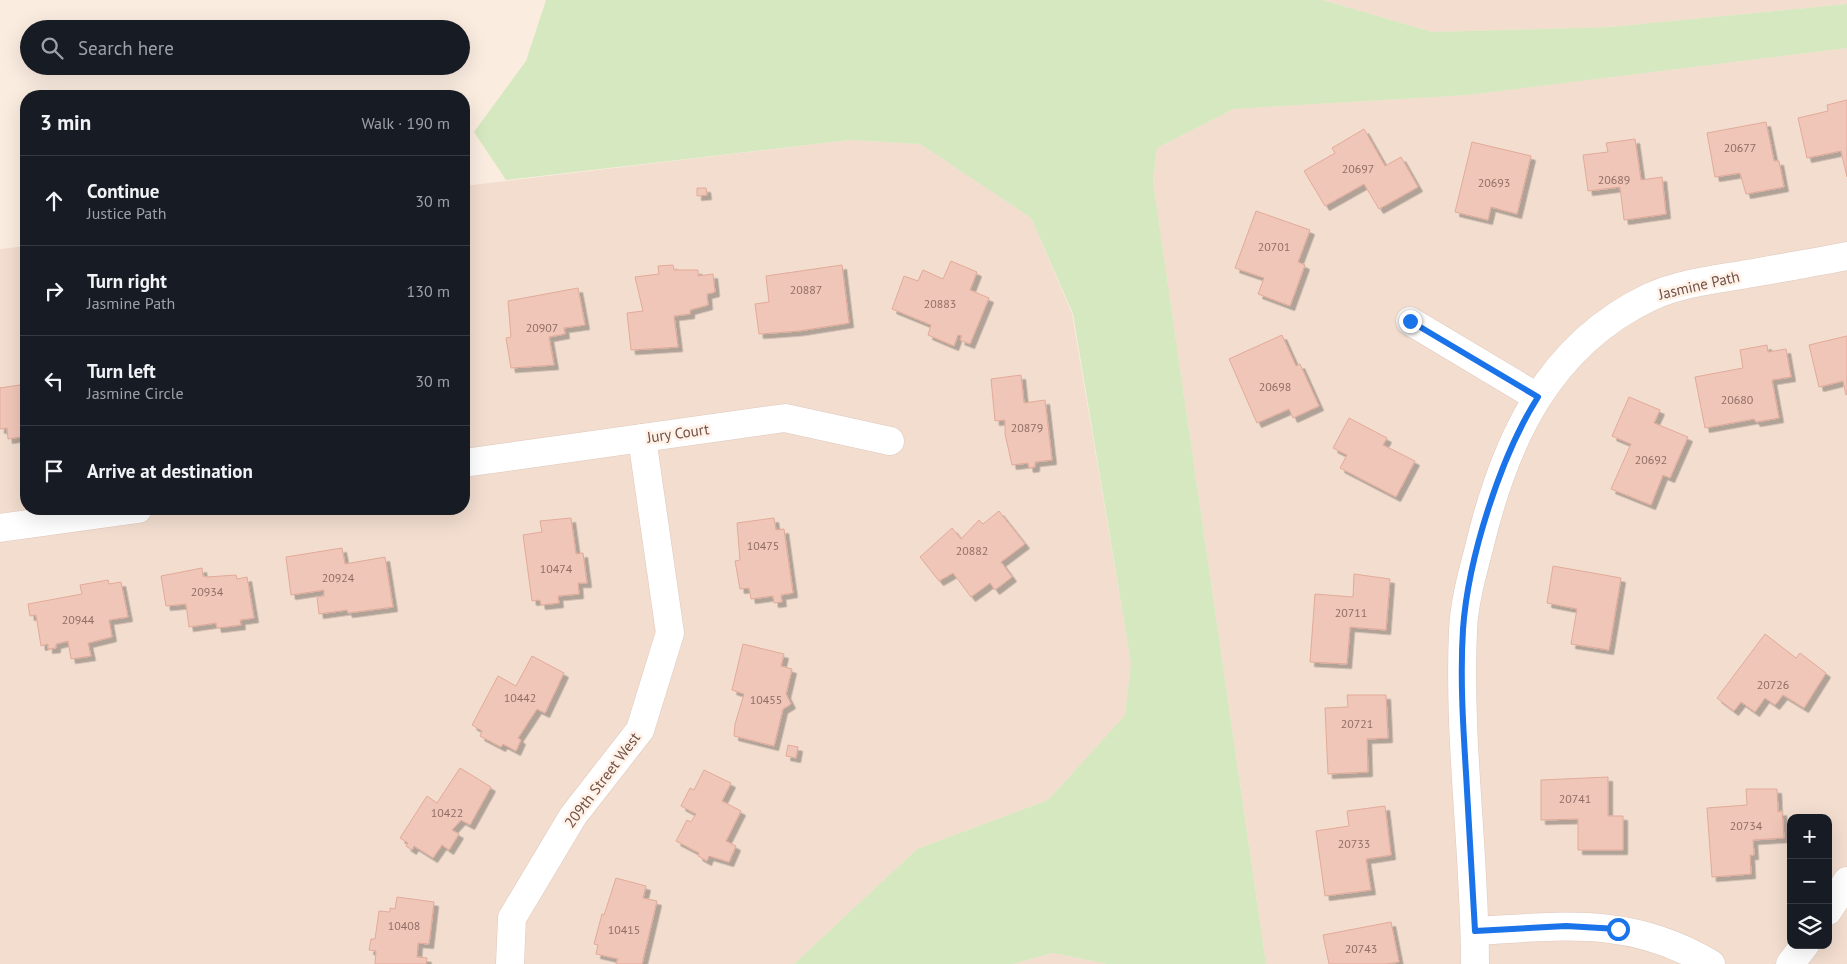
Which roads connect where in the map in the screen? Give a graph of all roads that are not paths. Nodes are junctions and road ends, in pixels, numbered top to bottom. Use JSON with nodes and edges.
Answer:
{"nodes":[{"id":1,"x":1847,"y":256,"type":"edge"},
{"id":2,"x":1410,"y":321,"type":"dead end"},
{"id":3,"x":1538,"y":397,"type":"junction"},
{"id":4,"x":642,"y":438,"type":"junction"},
{"id":5,"x":890,"y":441,"type":"dead end"},
{"id":6,"x":470,"y":462,"type":"edge"},
{"id":7,"x":94,"y":515,"type":"edge"},
{"id":8,"x":0,"y":528,"type":"edge"},
{"id":9,"x":1847,"y":881,"type":"edge"},
{"id":10,"x":1832,"y":905,"type":"edge"},
{"id":11,"x":1475,"y":931,"type":"junction"},
{"id":12,"x":1801,"y":949,"type":"edge"},
{"id":13,"x":510,"y":964,"type":"edge"},
{"id":14,"x":1475,"y":964,"type":"edge"},
{"id":15,"x":1711,"y":964,"type":"edge"},
{"id":16,"x":1790,"y":964,"type":"edge"}],
"edges":[{"from":1,"to":3,"type":"street","name":"Jasmine Path"},
{"from":2,"to":3,"type":"street"},
{"from":3,"to":11,"type":"street","name":"Jasmine Path"},
{"from":4,"to":5,"type":"street","name":"Jury Court"},
{"from":4,"to":6,"type":"street","name":"Jury Court"},
{"from":4,"to":13,"type":"street","name":"209th Street West"},
{"from":7,"to":8,"type":"street"},
{"from":9,"to":10,"type":"street"},
{"from":11,"to":14,"type":"street","name":"Jasmine Path"},
{"from":11,"to":15,"type":"street"},
{"from":12,"to":16,"type":"street"}]}
